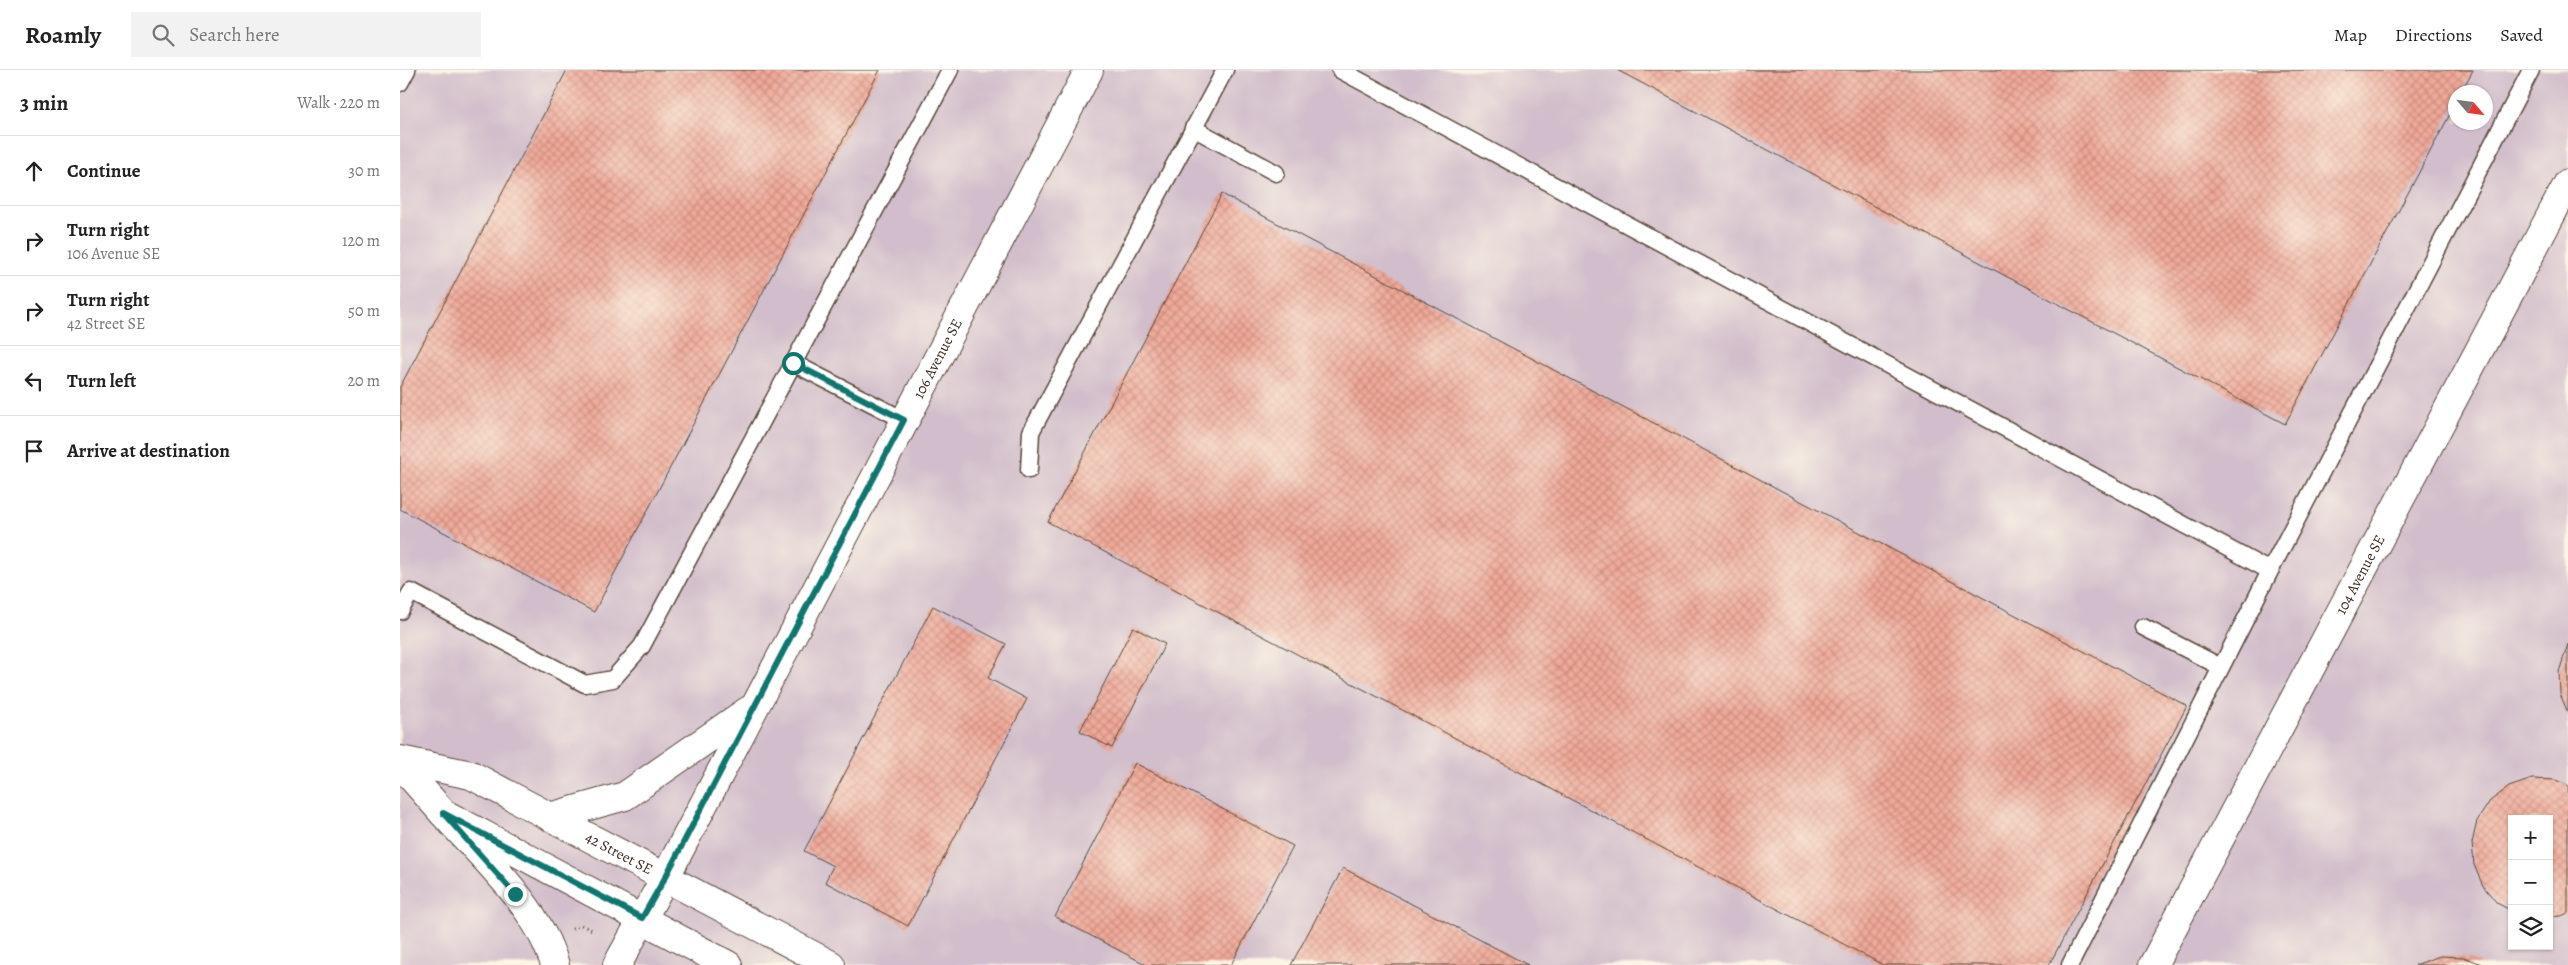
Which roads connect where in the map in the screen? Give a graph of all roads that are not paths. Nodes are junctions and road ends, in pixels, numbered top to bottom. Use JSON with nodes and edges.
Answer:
{"nodes":[{"id":1,"x":407,"y":70,"type":"edge"},
{"id":2,"x":950,"y":70,"type":"edge"},
{"id":3,"x":1090,"y":70,"type":"edge"},
{"id":4,"x":1225,"y":70,"type":"edge"},
{"id":5,"x":1340,"y":70,"type":"edge"},
{"id":6,"x":2531,"y":70,"type":"edge"},
{"id":7,"x":400,"y":83,"type":"edge"},
{"id":8,"x":1193,"y":128,"type":"junction"},
{"id":9,"x":1276,"y":173,"type":"dead end"},
{"id":10,"x":2568,"y":182,"type":"edge"},
{"id":11,"x":793,"y":363,"type":"junction"},
{"id":12,"x":904,"y":420,"type":"junction"},
{"id":13,"x":1029,"y":470,"type":"dead end"},
{"id":14,"x":2270,"y":571,"type":"junction"},
{"id":15,"x":400,"y":611,"type":"edge"},
{"id":16,"x":2143,"y":627,"type":"dead end"},
{"id":17,"x":2221,"y":667,"type":"junction"},
{"id":18,"x":753,"y":707,"type":"junction"},
{"id":19,"x":400,"y":760,"type":"edge"},
{"id":20,"x":400,"y":764,"type":"edge"},
{"id":21,"x":443,"y":813,"type":"junction"},
{"id":22,"x":553,"y":816,"type":"junction"},
{"id":23,"x":666,"y":876,"type":"junction"},
{"id":24,"x":642,"y":918,"type":"junction"},
{"id":25,"x":555,"y":965,"type":"edge"},
{"id":26,"x":617,"y":965,"type":"edge"},
{"id":27,"x":728,"y":965,"type":"edge"},
{"id":28,"x":832,"y":965,"type":"edge"},
{"id":29,"x":2070,"y":965,"type":"edge"},
{"id":30,"x":2153,"y":965,"type":"edge"}],
"edges":[{"from":1,"to":7,"type":"lane"},
{"from":2,"to":11,"type":"lane"},
{"from":3,"to":12,"type":"street","name":"106 Avenue SE"},
{"from":4,"to":8,"type":"lane"},
{"from":5,"to":14,"type":"lane"},
{"from":6,"to":14,"type":"lane"},
{"from":8,"to":9,"type":"lane"},
{"from":8,"to":13,"type":"lane"},
{"from":10,"to":30,"type":"street","name":"104 Avenue SE"},
{"from":11,"to":12,"type":"lane"},
{"from":11,"to":15,"type":"lane"},
{"from":12,"to":18,"type":"street","name":"106 Avenue SE"},
{"from":14,"to":17,"type":"lane"},
{"from":16,"to":17,"type":"lane"},
{"from":17,"to":29,"type":"lane"},
{"from":18,"to":22,"type":"street"},
{"from":18,"to":23,"type":"street","name":"106 Avenue SE"},
{"from":19,"to":22,"type":"street","name":"42 Street SE"},
{"from":20,"to":21,"type":"street"},
{"from":21,"to":24,"type":"street"},
{"from":21,"to":25,"type":"street"},
{"from":22,"to":23,"type":"street","name":"42 Street SE"},
{"from":23,"to":24,"type":"street","name":"106 Avenue SE"},
{"from":23,"to":28,"type":"street","name":"42 Street SE"},
{"from":24,"to":26,"type":"street","name":"106 Avenue SE"},
{"from":24,"to":27,"type":"street"}]}
